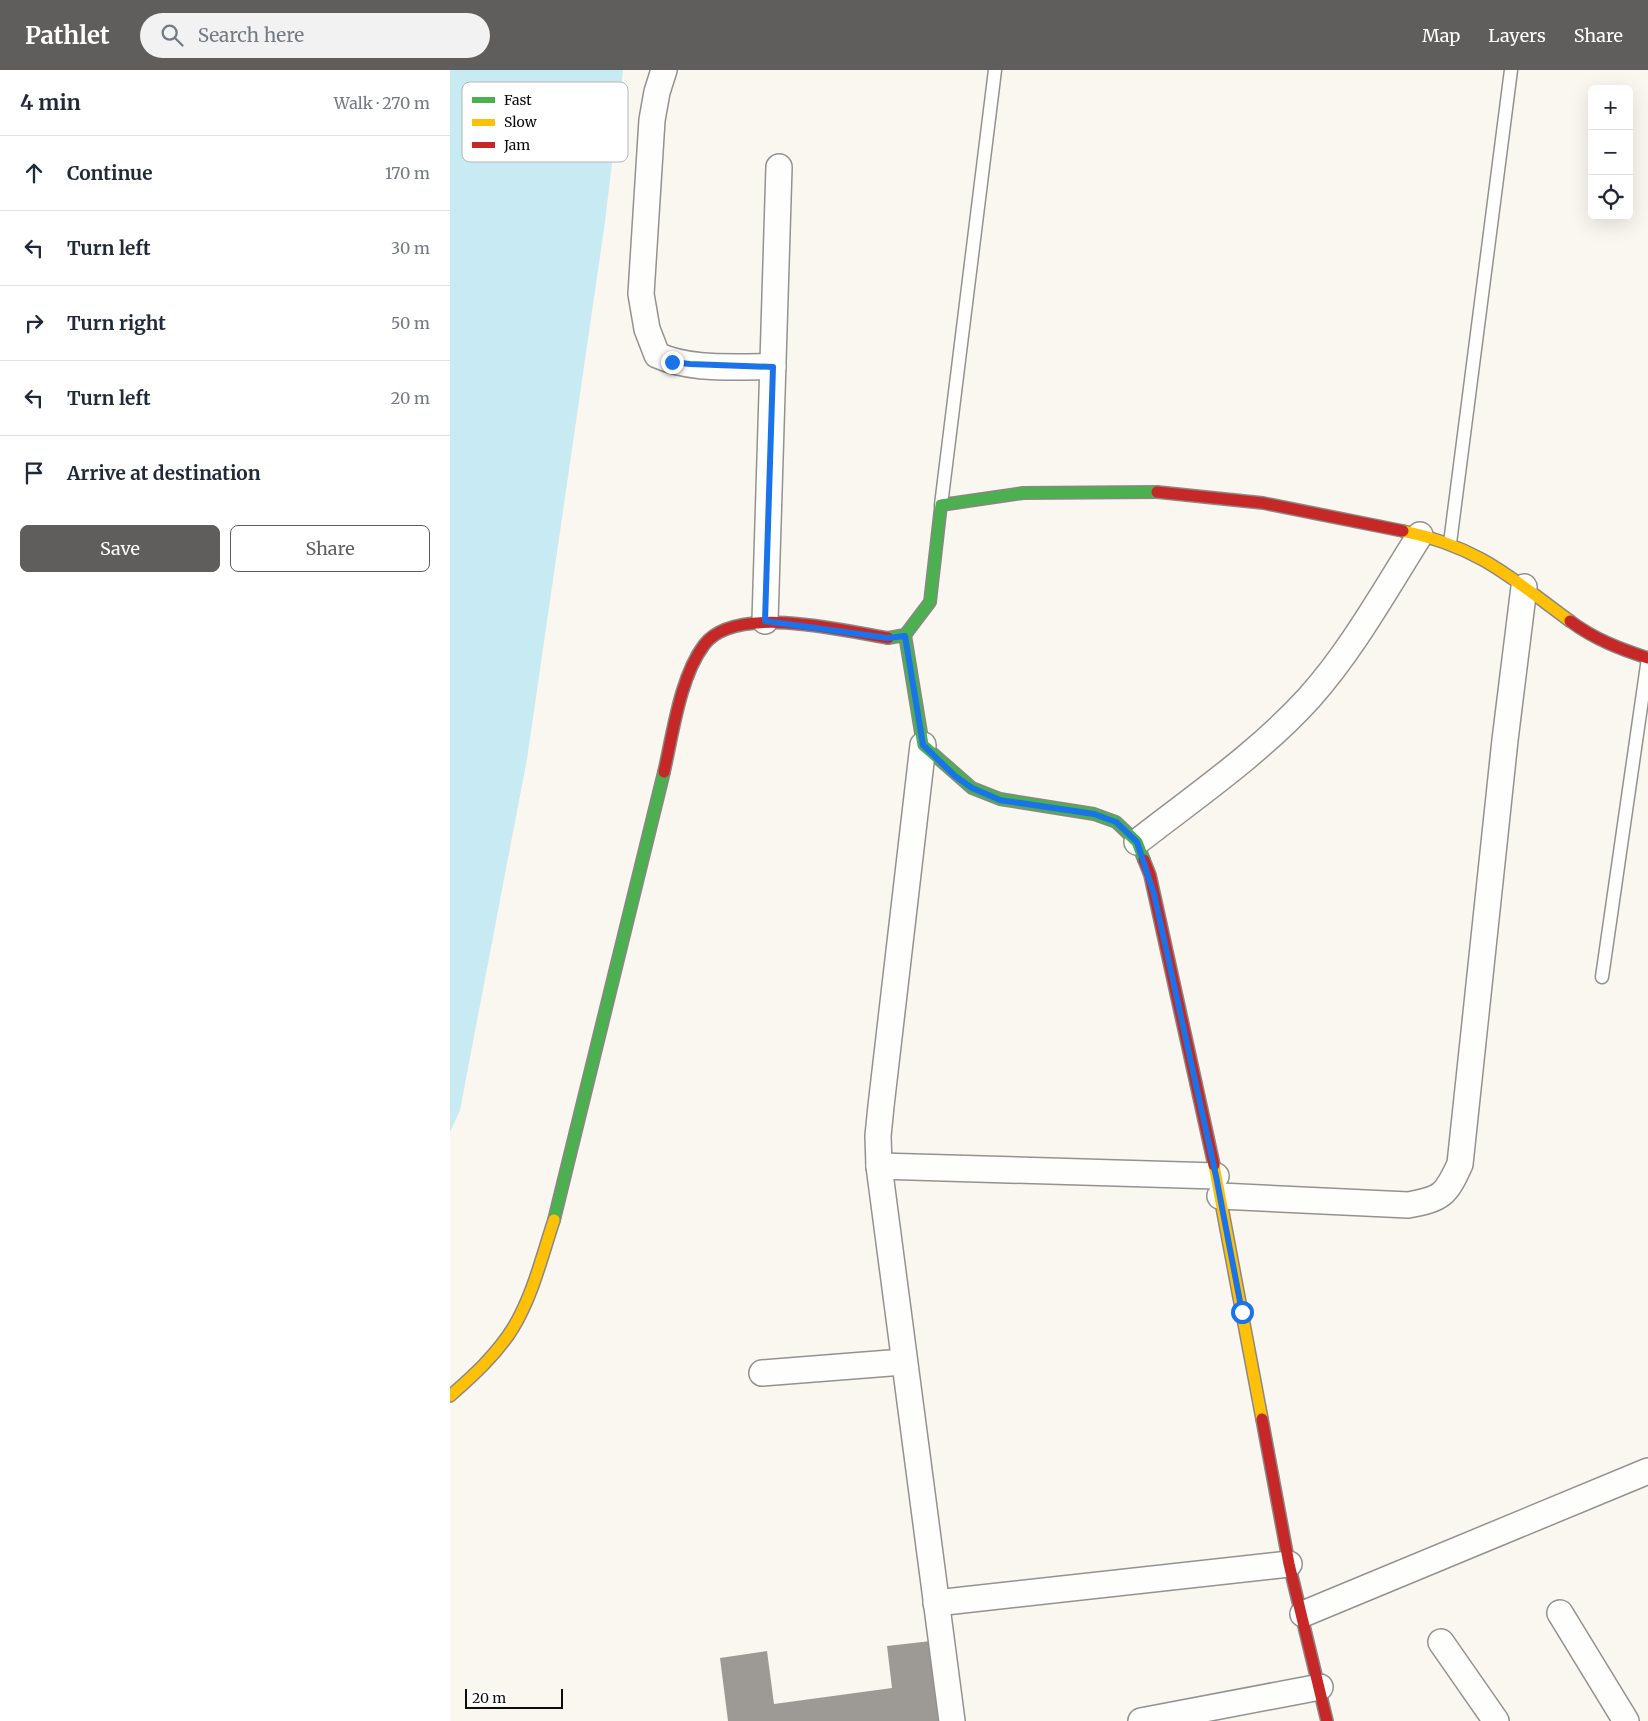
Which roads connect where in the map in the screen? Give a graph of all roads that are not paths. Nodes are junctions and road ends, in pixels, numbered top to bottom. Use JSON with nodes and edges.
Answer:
{"nodes":[{"id":1,"x":664,"y":70,"type":"edge"},
{"id":2,"x":995,"y":70,"type":"edge"},
{"id":3,"x":1512,"y":70,"type":"edge"},
{"id":4,"x":779,"y":167,"type":"dead end"},
{"id":5,"x":773,"y":367,"type":"junction"},
{"id":6,"x":941,"y":506,"type":"junction"},
{"id":7,"x":1420,"y":535,"type":"junction"},
{"id":8,"x":1450,"y":542,"type":"junction"},
{"id":9,"x":1524,"y":587,"type":"junction"},
{"id":10,"x":765,"y":621,"type":"junction"},
{"id":11,"x":905,"y":636,"type":"junction"},
{"id":12,"x":1648,"y":658,"type":"edge"},
{"id":13,"x":923,"y":745,"type":"junction"},
{"id":14,"x":1137,"y":842,"type":"junction"},
{"id":15,"x":1602,"y":977,"type":"dead end"},
{"id":16,"x":879,"y":1166,"type":"junction"},
{"id":17,"x":1218,"y":1186,"type":"junction"},
{"id":18,"x":903,"y":1362,"type":"junction"},
{"id":19,"x":762,"y":1373,"type":"dead end"},
{"id":20,"x":450,"y":1396,"type":"edge"},
{"id":21,"x":1648,"y":1471,"type":"edge"},
{"id":22,"x":1289,"y":1564,"type":"junction"},
{"id":23,"x":936,"y":1603,"type":"junction"},
{"id":24,"x":1560,"y":1613,"type":"dead end"},
{"id":25,"x":1303,"y":1614,"type":"junction"},
{"id":26,"x":1440,"y":1642,"type":"dead end"},
{"id":27,"x":1320,"y":1687,"type":"junction"},
{"id":28,"x":952,"y":1721,"type":"edge"},
{"id":29,"x":1141,"y":1721,"type":"edge"},
{"id":30,"x":1327,"y":1721,"type":"edge"},
{"id":31,"x":1496,"y":1721,"type":"edge"},
{"id":32,"x":1626,"y":1721,"type":"edge"}],
"edges":[{"from":1,"to":5,"type":"street"},
{"from":2,"to":6,"type":"lane"},
{"from":3,"to":8,"type":"lane"},
{"from":4,"to":5,"type":"street"},
{"from":5,"to":10,"type":"street"},
{"from":6,"to":7,"type":"street"},
{"from":6,"to":11,"type":"street"},
{"from":7,"to":8,"type":"street"},
{"from":7,"to":14,"type":"street"},
{"from":8,"to":9,"type":"street"},
{"from":9,"to":12,"type":"street"},
{"from":9,"to":17,"type":"street"},
{"from":10,"to":11,"type":"street"},
{"from":10,"to":20,"type":"street"},
{"from":11,"to":13,"type":"street"},
{"from":12,"to":15,"type":"lane"},
{"from":13,"to":14,"type":"street"},
{"from":13,"to":16,"type":"street"},
{"from":14,"to":17,"type":"street"},
{"from":16,"to":17,"type":"street"},
{"from":16,"to":18,"type":"street"},
{"from":17,"to":22,"type":"street"},
{"from":18,"to":19,"type":"street"},
{"from":18,"to":23,"type":"street"},
{"from":21,"to":25,"type":"street"},
{"from":22,"to":23,"type":"street"},
{"from":22,"to":25,"type":"street"},
{"from":23,"to":28,"type":"street"},
{"from":24,"to":32,"type":"street"},
{"from":25,"to":27,"type":"street"},
{"from":26,"to":31,"type":"street"},
{"from":27,"to":29,"type":"street"},
{"from":27,"to":30,"type":"street"}]}
